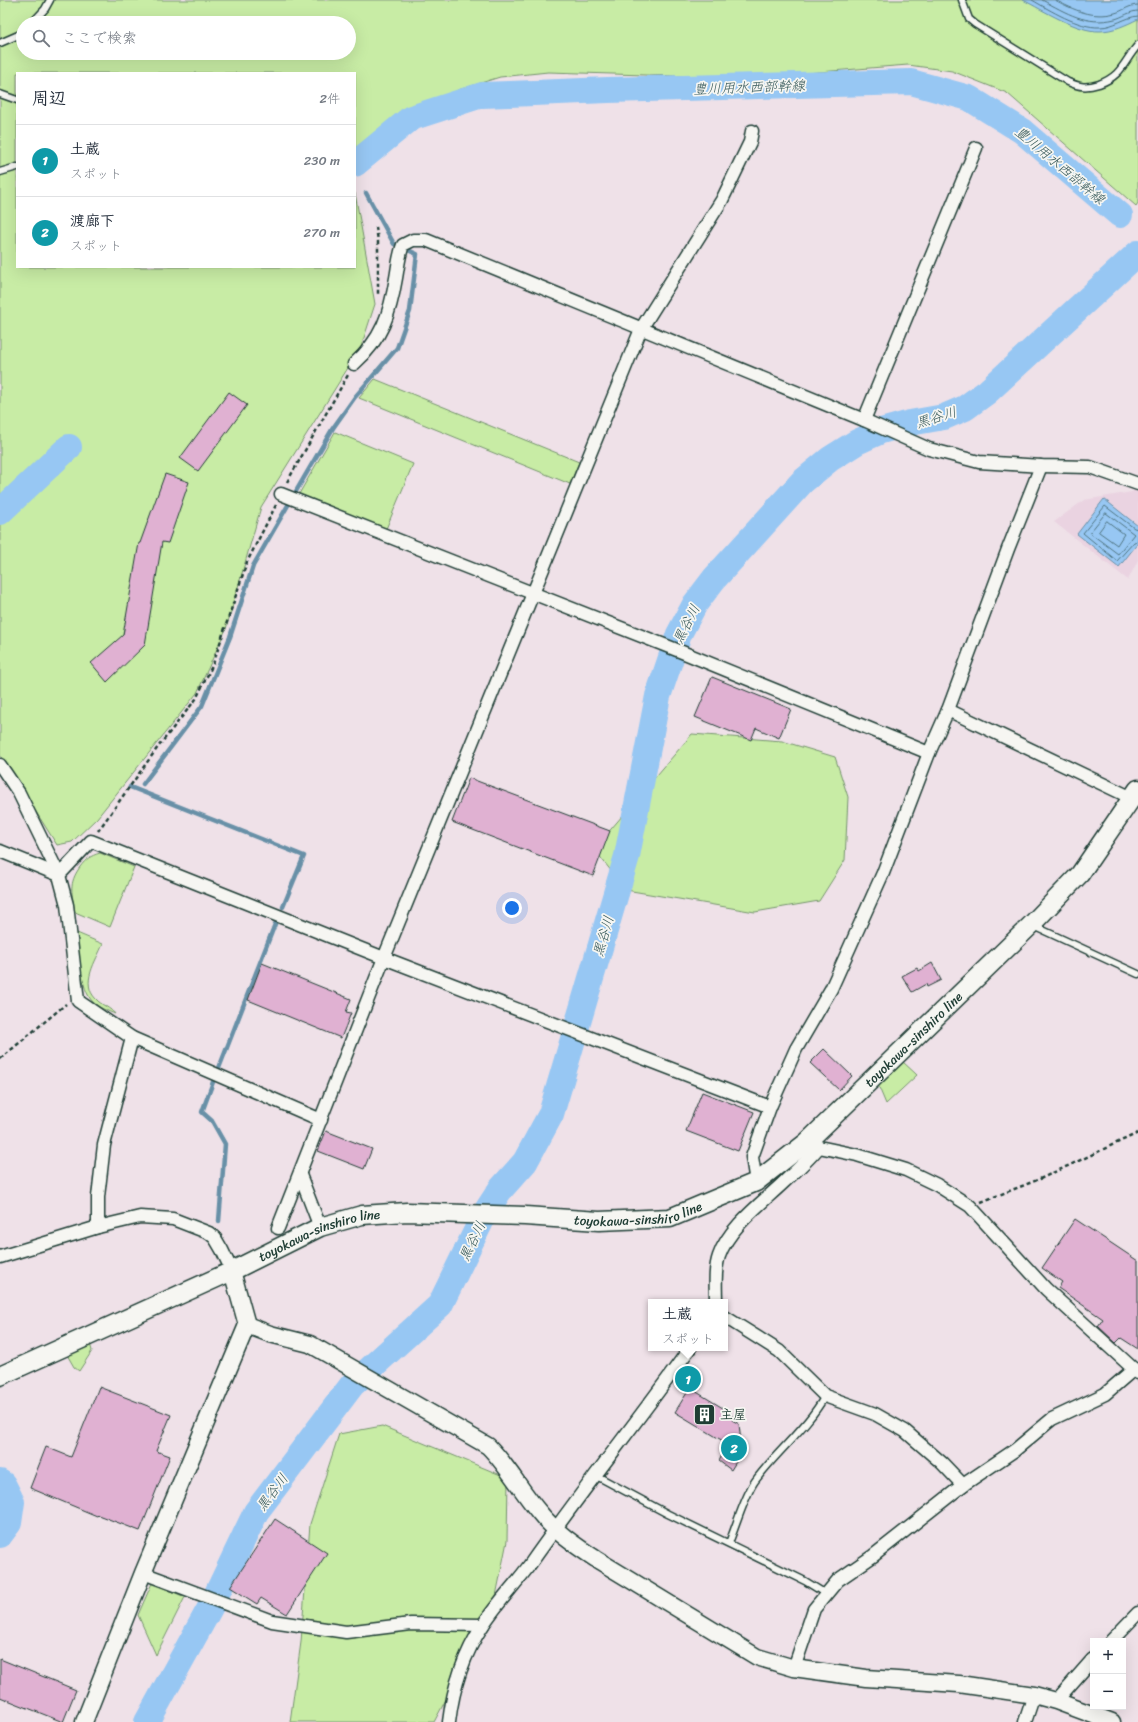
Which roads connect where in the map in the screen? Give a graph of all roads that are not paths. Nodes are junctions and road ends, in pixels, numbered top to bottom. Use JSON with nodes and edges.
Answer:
{"nodes":[{"id":1,"x":50,"y":0,"type":"edge"},
{"id":2,"x":962,"y":0,"type":"edge"},
{"id":3,"x":39,"y":16,"type":"edge"},
{"id":4,"x":16,"y":36,"type":"edge"},
{"id":5,"x":0,"y":43,"type":"edge"},
{"id":6,"x":1138,"y":45,"type":"edge"},
{"id":7,"x":0,"y":94,"type":"edge"},
{"id":8,"x":16,"y":100,"type":"edge"},
{"id":9,"x":752,"y":131,"type":"dead end"},
{"id":10,"x":976,"y":148,"type":"dead end"},
{"id":11,"x":16,"y":167,"type":"edge"},
{"id":12,"x":0,"y":172,"type":"edge"},
{"id":13,"x":640,"y":329,"type":"junction"},
{"id":14,"x":354,"y":364,"type":"dead end"},
{"id":15,"x":864,"y":420,"type":"junction"},
{"id":16,"x":1041,"y":466,"type":"junction"},
{"id":17,"x":1138,"y":484,"type":"edge"},
{"id":18,"x":281,"y":494,"type":"road end"},
{"id":19,"x":533,"y":594,"type":"junction"},
{"id":20,"x":948,"y":710,"type":"junction"},
{"id":21,"x":929,"y":753,"type":"junction"},
{"id":22,"x":0,"y":765,"type":"edge"},
{"id":23,"x":1135,"y":794,"type":"edge"},
{"id":24,"x":0,"y":851,"type":"edge"},
{"id":25,"x":59,"y":875,"type":"junction"},
{"id":26,"x":1031,"y":924,"type":"junction"},
{"id":27,"x":384,"y":958,"type":"junction"},
{"id":28,"x":1138,"y":974,"type":"edge"},
{"id":29,"x":132,"y":1038,"type":"junction"},
{"id":30,"x":770,"y":1107,"type":"junction"},
{"id":31,"x":322,"y":1120,"type":"junction"},
{"id":32,"x":813,"y":1145,"type":"junction"},
{"id":33,"x":300,"y":1175,"type":"junction"},
{"id":34,"x":756,"y":1182,"type":"junction"},
{"id":35,"x":98,"y":1227,"type":"junction"},
{"id":36,"x":278,"y":1228,"type":"dead end"},
{"id":37,"x":320,"y":1228,"type":"junction"},
{"id":38,"x":0,"y":1257,"type":"edge"},
{"id":39,"x":232,"y":1271,"type":"junction"},
{"id":40,"x":716,"y":1299,"type":"edge"},
{"id":41,"x":728,"y":1319,"type":"edge"},
{"id":42,"x":246,"y":1325,"type":"junction"},
{"id":43,"x":688,"y":1351,"type":"edge"},
{"id":44,"x":1136,"y":1371,"type":"edge"},
{"id":45,"x":0,"y":1376,"type":"edge"},
{"id":46,"x":825,"y":1396,"type":"junction"},
{"id":47,"x":595,"y":1475,"type":"junction"},
{"id":48,"x":963,"y":1486,"type":"junction"},
{"id":49,"x":555,"y":1528,"type":"junction"},
{"id":50,"x":729,"y":1543,"type":"junction"},
{"id":51,"x":143,"y":1572,"type":"junction"},
{"id":52,"x":826,"y":1594,"type":"junction"},
{"id":53,"x":1138,"y":1613,"type":"edge"},
{"id":54,"x":483,"y":1626,"type":"junction"},
{"id":55,"x":1114,"y":1638,"type":"edge"},
{"id":56,"x":1090,"y":1662,"type":"edge"},
{"id":57,"x":794,"y":1668,"type":"junction"},
{"id":58,"x":1034,"y":1695,"type":"junction"},
{"id":59,"x":1056,"y":1701,"type":"junction"},
{"id":60,"x":84,"y":1722,"type":"edge"},
{"id":61,"x":449,"y":1722,"type":"edge"},
{"id":62,"x":1025,"y":1722,"type":"edge"},
{"id":63,"x":1112,"y":1722,"type":"edge"}],
"edges":[{"from":1,"to":3,"type":"lane"},
{"from":2,"to":6,"type":"lane"},
{"from":4,"to":5,"type":"lane"},
{"from":7,"to":8,"type":"lane"},
{"from":9,"to":13,"type":"street"},
{"from":10,"to":15,"type":"street"},
{"from":11,"to":12,"type":"lane"},
{"from":13,"to":14,"type":"street"},
{"from":13,"to":15,"type":"street"},
{"from":13,"to":19,"type":"street"},
{"from":15,"to":16,"type":"street"},
{"from":16,"to":17,"type":"street"},
{"from":16,"to":20,"type":"street"},
{"from":18,"to":19,"type":"street"},
{"from":19,"to":21,"type":"street"},
{"from":19,"to":27,"type":"street"},
{"from":20,"to":21,"type":"street"},
{"from":20,"to":23,"type":"street"},
{"from":21,"to":30,"type":"street"},
{"from":22,"to":25,"type":"street"},
{"from":23,"to":26,"type":"main road","name":"toyokawa-sinshiro line"},
{"from":24,"to":25,"type":"street"},
{"from":25,"to":27,"type":"street"},
{"from":25,"to":29,"type":"street"},
{"from":26,"to":28,"type":"lane"},
{"from":26,"to":32,"type":"main road","name":"toyokawa-sinshiro line"},
{"from":27,"to":30,"type":"street"},
{"from":27,"to":31,"type":"street"},
{"from":29,"to":31,"type":"street"},
{"from":29,"to":35,"type":"street"},
{"from":30,"to":34,"type":"street"},
{"from":31,"to":33,"type":"street"},
{"from":32,"to":34,"type":"main road","name":"toyokawa-sinshiro line"},
{"from":32,"to":40,"type":"street"},
{"from":32,"to":44,"type":"street"},
{"from":33,"to":36,"type":"street"},
{"from":33,"to":37,"type":"street"},
{"from":34,"to":37,"type":"main road","name":"toyokawa-sinshiro line"},
{"from":35,"to":38,"type":"street"},
{"from":35,"to":39,"type":"street"},
{"from":37,"to":39,"type":"main road","name":"toyokawa-sinshiro line"},
{"from":39,"to":42,"type":"street"},
{"from":39,"to":45,"type":"main road","name":"toyokawa-sinshiro line"},
{"from":41,"to":46,"type":"street"},
{"from":42,"to":49,"type":"street"},
{"from":42,"to":51,"type":"street"},
{"from":43,"to":47,"type":"street"},
{"from":44,"to":48,"type":"street"},
{"from":46,"to":48,"type":"street"},
{"from":46,"to":50,"type":"lane"},
{"from":47,"to":49,"type":"street"},
{"from":47,"to":50,"type":"lane"},
{"from":48,"to":52,"type":"street"},
{"from":49,"to":54,"type":"street"},
{"from":49,"to":57,"type":"street"},
{"from":50,"to":52,"type":"lane"},
{"from":51,"to":54,"type":"street"},
{"from":51,"to":60,"type":"street"},
{"from":52,"to":57,"type":"street"},
{"from":53,"to":55,"type":"street"},
{"from":54,"to":61,"type":"street"},
{"from":56,"to":59,"type":"street"},
{"from":57,"to":58,"type":"street"},
{"from":58,"to":59,"type":"street"},
{"from":58,"to":62,"type":"street"},
{"from":59,"to":63,"type":"street"}]}
